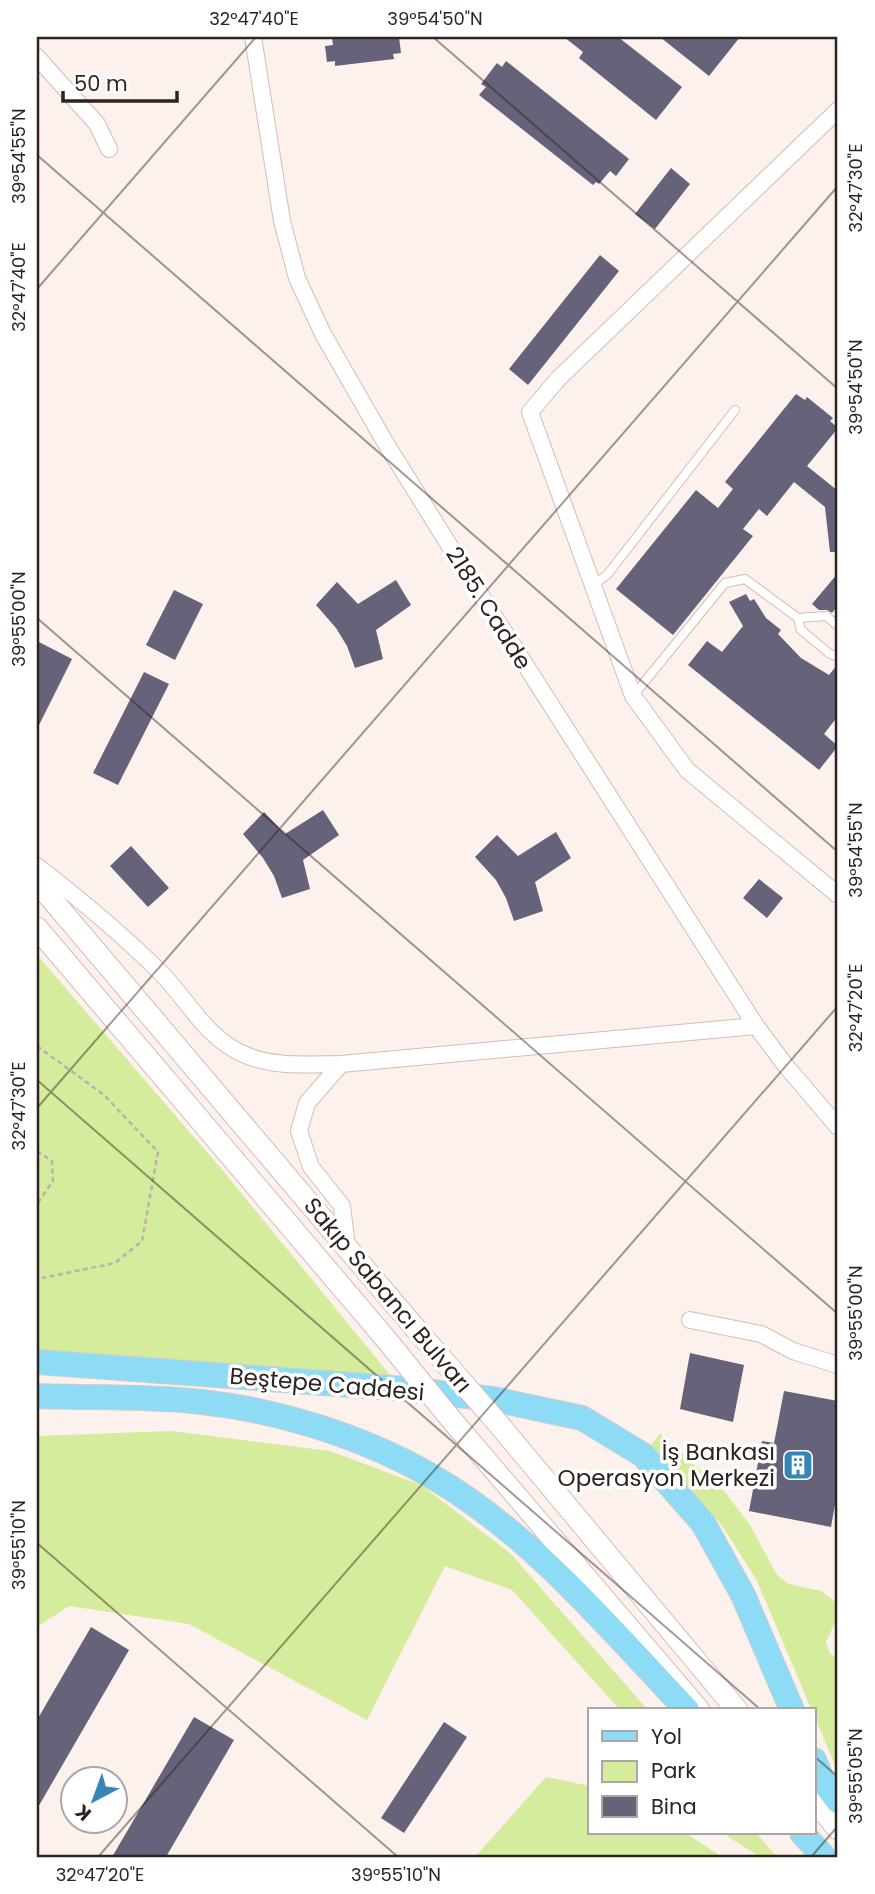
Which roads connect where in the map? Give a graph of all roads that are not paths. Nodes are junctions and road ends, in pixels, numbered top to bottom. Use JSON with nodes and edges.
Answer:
{"nodes":[{"id":1,"x":253,"y":37,"type":"edge"},
{"id":2,"x":37,"y":57,"type":"edge"},
{"id":3,"x":838,"y":110,"type":"edge"},
{"id":4,"x":109,"y":149,"type":"dead end"},
{"id":5,"x":735,"y":410,"type":"dead end"},
{"id":6,"x":593,"y":585,"type":"junction"},
{"id":7,"x":798,"y":618,"type":"junction"},
{"id":8,"x":838,"y":626,"type":"edge"},
{"id":9,"x":838,"y":657,"type":"edge"},
{"id":10,"x":634,"y":696,"type":"junction"},
{"id":11,"x":37,"y":866,"type":"edge"},
{"id":12,"x":37,"y":882,"type":"edge"},
{"id":13,"x":838,"y":895,"type":"edge"},
{"id":14,"x":37,"y":928,"type":"edge"},
{"id":15,"x":756,"y":1026,"type":"junction"},
{"id":16,"x":341,"y":1064,"type":"junction"},
{"id":17,"x":838,"y":1127,"type":"edge"},
{"id":18,"x":347,"y":1246,"type":"junction"},
{"id":19,"x":690,"y":1320,"type":"dead end"},
{"id":20,"x":37,"y":1362,"type":"edge"},
{"id":21,"x":838,"y":1365,"type":"edge"},
{"id":22,"x":37,"y":1396,"type":"edge"},
{"id":23,"x":685,"y":1708,"type":"edge"},
{"id":24,"x":697,"y":1708,"type":"edge"},
{"id":25,"x":735,"y":1708,"type":"edge"},
{"id":26,"x":791,"y":1708,"type":"edge"},
{"id":27,"x":816,"y":1765,"type":"edge"},
{"id":28,"x":838,"y":1801,"type":"edge"},
{"id":29,"x":816,"y":1802,"type":"edge"},
{"id":30,"x":838,"y":1829,"type":"edge"}],
"edges":[{"from":1,"to":15,"type":"street","name":"2185. Cadde"},
{"from":2,"to":4,"type":"street"},
{"from":3,"to":6,"type":"street"},
{"from":5,"to":6,"type":"lane"},
{"from":6,"to":10,"type":"street"},
{"from":7,"to":8,"type":"lane"},
{"from":7,"to":9,"type":"lane"},
{"from":7,"to":10,"type":"lane"},
{"from":10,"to":13,"type":"street"},
{"from":11,"to":16,"type":"street"},
{"from":12,"to":18,"type":"main road","name":"Sakıp Sabancı Bulvarı"},
{"from":14,"to":24,"type":"main road","name":"Sakıp Sabancı Bulvarı","bridge":true},
{"from":15,"to":16,"type":"street"},
{"from":15,"to":17,"type":"street","name":"2185. Cadde"},
{"from":16,"to":18,"type":"street"},
{"from":18,"to":25,"type":"main road","name":"Sakıp Sabancı Bulvarı","bridge":true},
{"from":19,"to":21,"type":"street"},
{"from":20,"to":26,"type":"main road","name":"Beştepe Caddesi"},
{"from":22,"to":23,"type":"main road","name":"Beştepe Caddesi"},
{"from":27,"to":28,"type":"main road"},
{"from":29,"to":30,"type":"main road"}]}
